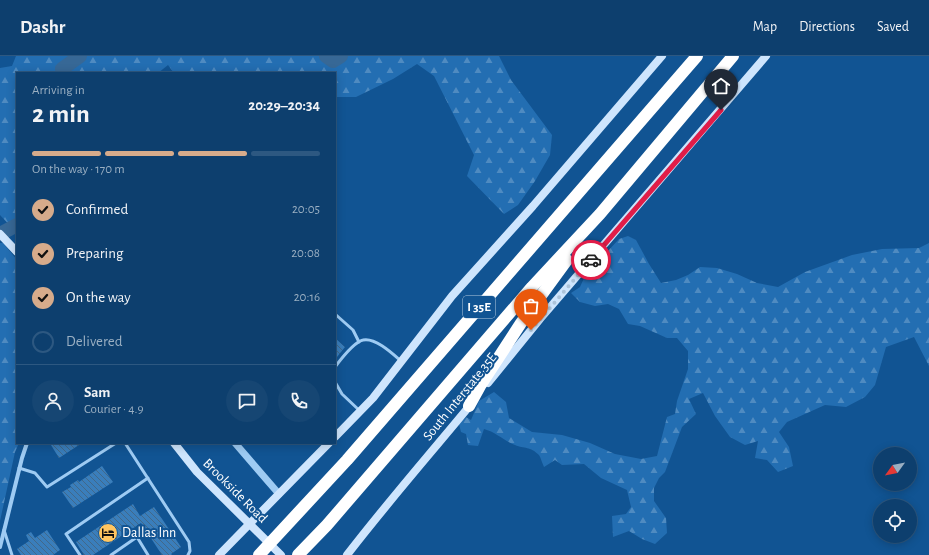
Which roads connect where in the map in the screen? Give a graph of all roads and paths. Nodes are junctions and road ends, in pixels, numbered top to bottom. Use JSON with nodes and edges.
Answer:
{"nodes":[{"id":1,"x":662,"y":56,"type":"edge"},
{"id":2,"x":697,"y":56,"type":"edge"},
{"id":3,"x":733,"y":56,"type":"edge"},
{"id":4,"x":766,"y":56,"type":"edge"},
{"id":5,"x":600,"y":214,"type":"junction"},
{"id":6,"x":0,"y":234,"type":"edge"},
{"id":7,"x":16,"y":251,"type":"edge"},
{"id":8,"x":336,"y":315,"type":"edge"},
{"id":9,"x":359,"y":342,"type":"junction"},
{"id":10,"x":401,"y":361,"type":"junction"},
{"id":11,"x":336,"y":365,"type":"edge"},
{"id":12,"x":336,"y":384,"type":"edge"},
{"id":13,"x":469,"y":406,"type":"junction"},
{"id":14,"x":360,"y":411,"type":"junction"},
{"id":15,"x":336,"y":436,"type":"edge"},
{"id":16,"x":27,"y":444,"type":"edge"},
{"id":17,"x":114,"y":444,"type":"edge"},
{"id":18,"x":126,"y":444,"type":"edge"},
{"id":19,"x":175,"y":444,"type":"edge"},
{"id":20,"x":236,"y":444,"type":"edge"},
{"id":21,"x":328,"y":444,"type":"edge"},
{"id":22,"x":19,"y":468,"type":"junction"},
{"id":23,"x":148,"y":478,"type":"junction"},
{"id":24,"x":278,"y":494,"type":"junction"},
{"id":25,"x":4,"y":529,"type":"junction"},
{"id":26,"x":0,"y":547,"type":"edge"},
{"id":27,"x":12,"y":555,"type":"edge"},
{"id":28,"x":80,"y":555,"type":"edge"},
{"id":29,"x":111,"y":555,"type":"edge"},
{"id":30,"x":148,"y":555,"type":"edge"},
{"id":31,"x":188,"y":555,"type":"edge"},
{"id":32,"x":219,"y":555,"type":"edge"},
{"id":33,"x":259,"y":555,"type":"edge"},
{"id":34,"x":281,"y":555,"type":"edge"},
{"id":35,"x":298,"y":555,"type":"edge"},
{"id":36,"x":347,"y":555,"type":"edge"}],
"edges":[{"from":1,"to":10,"type":"main road"},
{"from":2,"to":33,"type":"highway","number":"I 35E"},
{"from":3,"to":5,"type":"highway","number":"I 35E"},
{"from":4,"to":13,"type":"main road","name":"South Interstate 35E"},
{"from":5,"to":13,"type":"highway"},
{"from":5,"to":35,"type":"highway","number":"I 35E"},
{"from":6,"to":7,"type":"main road"},
{"from":8,"to":9,"type":"lane"},
{"from":9,"to":10,"type":"lane"},
{"from":9,"to":11,"type":"lane"},
{"from":10,"to":14,"type":"main road"},
{"from":12,"to":14,"type":"lane"},
{"from":13,"to":36,"type":"main road","name":"South Interstate 35E"},
{"from":14,"to":15,"type":"main road"},
{"from":16,"to":22,"type":"street"},
{"from":17,"to":22,"type":"lane"},
{"from":18,"to":23,"type":"lane"},
{"from":19,"to":34,"type":"main road","name":"Brookside Road"},
{"from":20,"to":24,"type":"street"},
{"from":21,"to":24,"type":"main road"},
{"from":22,"to":25,"type":"street"},
{"from":23,"to":28,"type":"lane"},
{"from":23,"to":31,"type":"lane"},
{"from":24,"to":32,"type":"main road"},
{"from":25,"to":26,"type":"street"},
{"from":25,"to":27,"type":"lane"},
{"from":29,"to":30,"type":"lane"}]}
